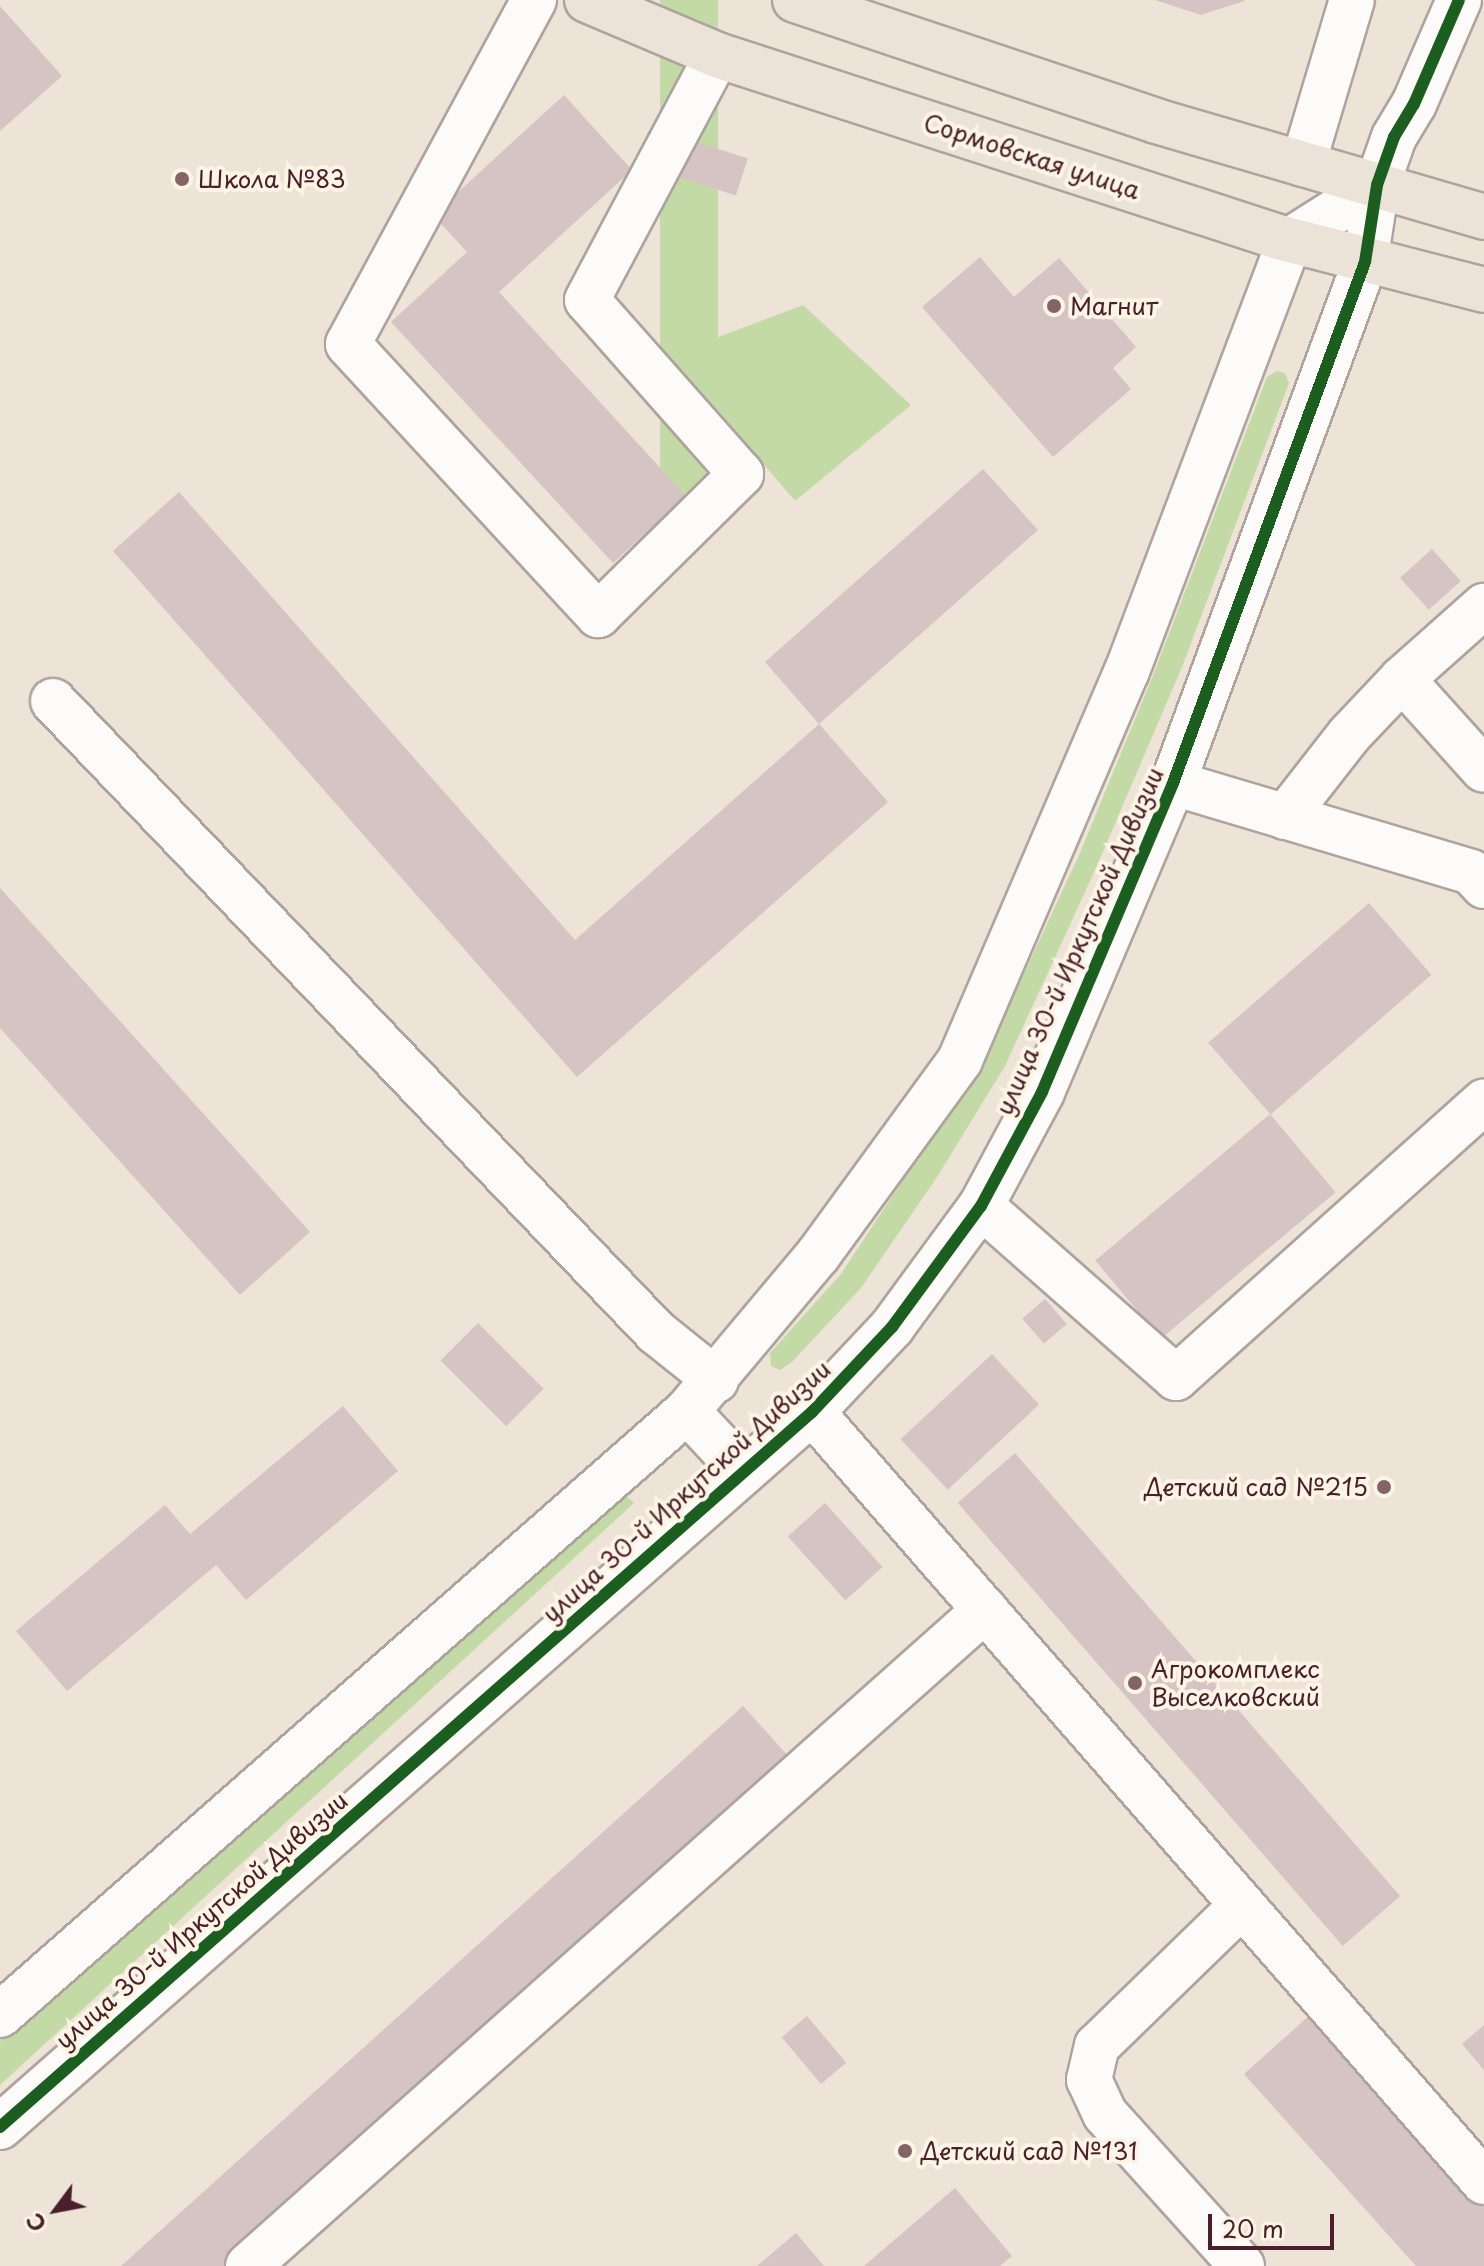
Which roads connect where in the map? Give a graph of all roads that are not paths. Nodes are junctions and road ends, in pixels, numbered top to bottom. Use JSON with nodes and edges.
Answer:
{"nodes":[{"id":1,"x":534,"y":0,"type":"edge"},
{"id":2,"x":587,"y":0,"type":"edge"},
{"id":3,"x":795,"y":0,"type":"edge"},
{"id":4,"x":1352,"y":0,"type":"edge"},
{"id":5,"x":1459,"y":0,"type":"edge"},
{"id":6,"x":717,"y":55,"type":"junction"},
{"id":7,"x":1303,"y":164,"type":"junction"},
{"id":8,"x":1377,"y":185,"type":"junction"},
{"id":9,"x":1484,"y":217,"type":"edge"},
{"id":10,"x":1290,"y":240,"type":"junction"},
{"id":11,"x":1365,"y":262,"type":"junction"},
{"id":12,"x":1484,"y":290,"type":"edge"},
{"id":13,"x":1484,"y":606,"type":"edge"},
{"id":14,"x":1402,"y":679,"type":"junction"},
{"id":15,"x":53,"y":701,"type":"dead end"},
{"id":16,"x":1484,"y":770,"type":"edge"},
{"id":17,"x":1173,"y":783,"type":"junction"},
{"id":18,"x":1285,"y":817,"type":"junction"},
{"id":19,"x":1484,"y":886,"type":"edge"},
{"id":20,"x":1484,"y":1102,"type":"edge"},
{"id":21,"x":981,"y":1206,"type":"junction"},
{"id":22,"x":716,"y":1380,"type":"junction"},
{"id":23,"x":687,"y":1411,"type":"junction"},
{"id":24,"x":812,"y":1412,"type":"junction"},
{"id":25,"x":744,"y":1472,"type":"junction"},
{"id":26,"x":985,"y":1610,"type":"junction"},
{"id":27,"x":1242,"y":1905,"type":"junction"},
{"id":28,"x":0,"y":2015,"type":"edge"},
{"id":29,"x":0,"y":2127,"type":"edge"},
{"id":30,"x":1484,"y":2182,"type":"edge"},
{"id":31,"x":248,"y":2266,"type":"edge"},
{"id":32,"x":1242,"y":2266,"type":"edge"}],
"edges":[{"from":1,"to":6,"type":"street"},
{"from":2,"to":6,"type":"main road","name":"Сормовская улица"},
{"from":3,"to":7,"type":"main road"},
{"from":4,"to":7,"type":"street"},
{"from":5,"to":8,"type":"street","name":"улица 30-й Иркутской Дивизии"},
{"from":6,"to":10,"type":"main road","name":"Сормовская улица"},
{"from":7,"to":8,"type":"main road"},
{"from":8,"to":9,"type":"main road"},
{"from":8,"to":10,"type":"street"},
{"from":8,"to":11,"type":"street","name":"улица 30-й Иркутской Дивизии"},
{"from":10,"to":11,"type":"main road","name":"Сормовская улица"},
{"from":10,"to":22,"type":"street"},
{"from":11,"to":12,"type":"main road","name":"Сормовская улица"},
{"from":11,"to":17,"type":"street","name":"улица 30-й Иркутской Дивизии"},
{"from":13,"to":14,"type":"street"},
{"from":14,"to":16,"type":"street"},
{"from":14,"to":18,"type":"street"},
{"from":15,"to":22,"type":"street"},
{"from":17,"to":18,"type":"street"},
{"from":17,"to":21,"type":"street","name":"улица 30-й Иркутской Дивизии"},
{"from":18,"to":19,"type":"street"},
{"from":20,"to":21,"type":"street"},
{"from":21,"to":24,"type":"street","name":"улица 30-й Иркутской Дивизии"},
{"from":22,"to":23,"type":"street"},
{"from":23,"to":25,"type":"street","name":"улица 30-й Иркутской Дивизии"},
{"from":23,"to":28,"type":"street"},
{"from":24,"to":25,"type":"street","name":"улица 30-й Иркутской Дивизии"},
{"from":24,"to":26,"type":"street"},
{"from":25,"to":29,"type":"street","name":"улица 30-й Иркутской Дивизии"},
{"from":26,"to":27,"type":"street"},
{"from":26,"to":31,"type":"street"},
{"from":27,"to":30,"type":"street"},
{"from":27,"to":32,"type":"street"}]}
